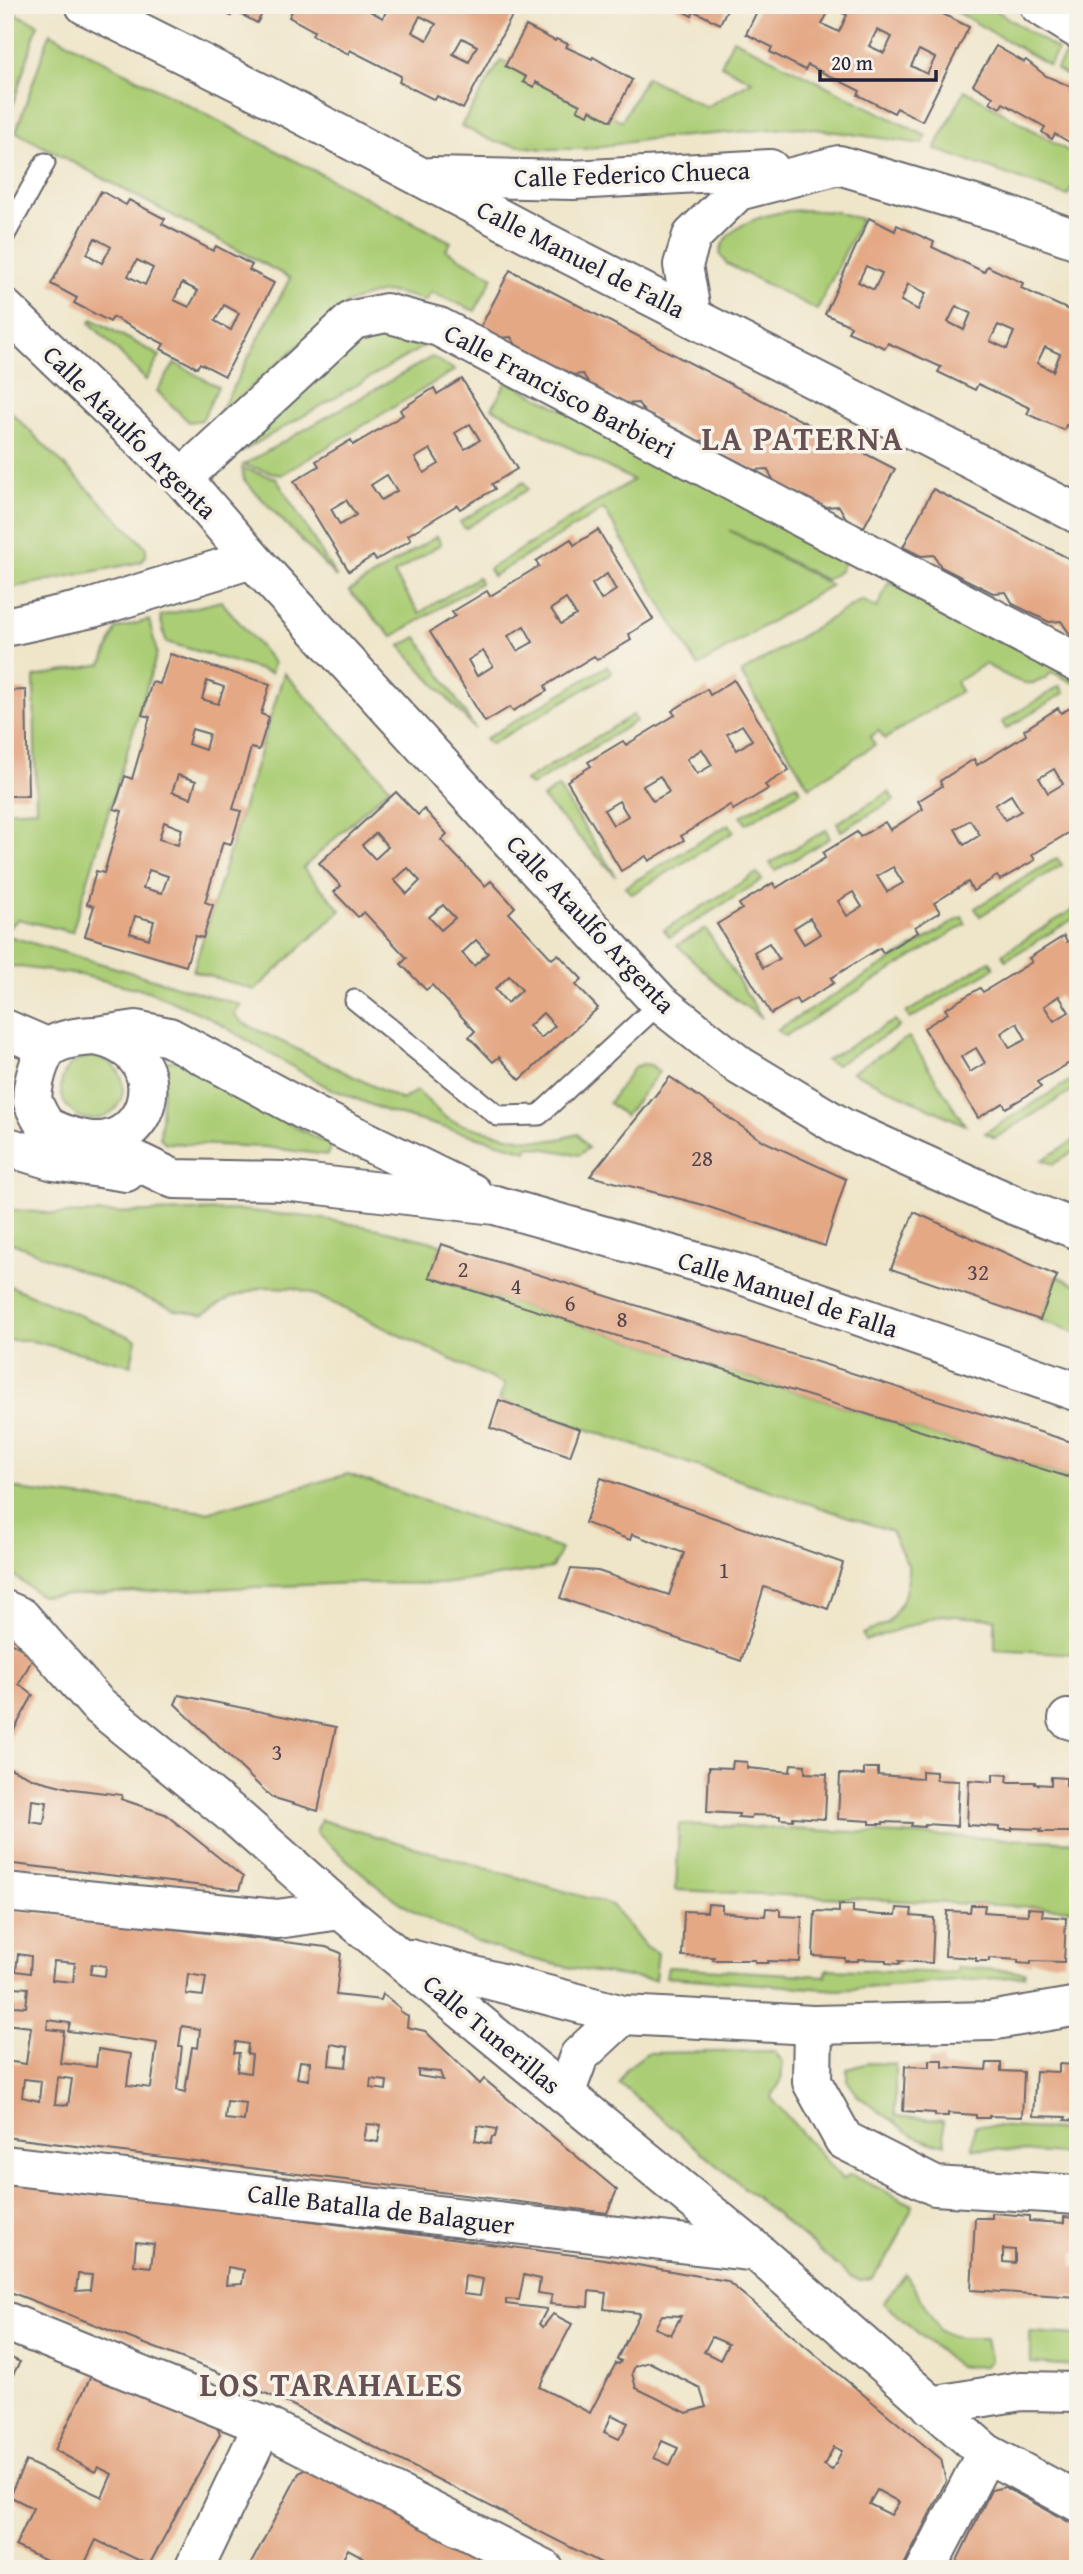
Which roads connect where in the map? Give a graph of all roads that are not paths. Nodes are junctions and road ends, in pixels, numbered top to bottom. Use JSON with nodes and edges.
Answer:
{"nodes":[{"id":1,"x":85,"y":5,"type":"edge"},
{"id":2,"x":1039,"y":5,"type":"edge"},
{"id":3,"x":1078,"y":29,"type":"edge"},
{"id":4,"x":45,"y":163,"type":"dead end"},
{"id":5,"x":839,"y":165,"type":"junction"},
{"id":6,"x":424,"y":177,"type":"junction"},
{"id":7,"x":5,"y":234,"type":"edge"},
{"id":8,"x":1078,"y":240,"type":"edge"},
{"id":9,"x":5,"y":309,"type":"edge"},
{"id":10,"x":692,"y":317,"type":"junction"},
{"id":11,"x":182,"y":478,"type":"junction"},
{"id":12,"x":1078,"y":514,"type":"edge"},
{"id":13,"x":252,"y":559,"type":"junction"},
{"id":14,"x":5,"y":627,"type":"edge"},
{"id":15,"x":1078,"y":663,"type":"edge"},
{"id":16,"x":355,"y":1000,"type":"dead end"},
{"id":17,"x":660,"y":1003,"type":"junction"},
{"id":18,"x":5,"y":1029,"type":"edge"},
{"id":19,"x":96,"y":1036,"type":"junction"},
{"id":20,"x":49,"y":1048,"type":"junction"},
{"id":21,"x":19,"y":1104,"type":"edge"},
{"id":22,"x":94,"y":1141,"type":"junction"},
{"id":23,"x":5,"y":1146,"type":"edge"},
{"id":24,"x":174,"y":1179,"type":"junction"},
{"id":25,"x":495,"y":1205,"type":"junction"},
{"id":26,"x":1078,"y":1230,"type":"edge"},
{"id":27,"x":1078,"y":1392,"type":"edge"},
{"id":28,"x":5,"y":1609,"type":"edge"},
{"id":29,"x":5,"y":1892,"type":"edge"},
{"id":30,"x":341,"y":1910,"type":"junction"},
{"id":31,"x":398,"y":1956,"type":"junction"},
{"id":32,"x":1078,"y":2006,"type":"edge"},
{"id":33,"x":623,"y":2015,"type":"junction"},
{"id":34,"x":813,"y":2025,"type":"junction"},
{"id":35,"x":565,"y":2094,"type":"junction"},
{"id":36,"x":5,"y":2165,"type":"edge"},
{"id":37,"x":1078,"y":2195,"type":"edge"},
{"id":38,"x":757,"y":2252,"type":"junction"},
{"id":39,"x":5,"y":2320,"type":"edge"},
{"id":40,"x":1078,"y":2392,"type":"edge"},
{"id":41,"x":931,"y":2406,"type":"junction"},
{"id":42,"x":263,"y":2425,"type":"junction"},
{"id":43,"x":986,"y":2453,"type":"junction"},
{"id":44,"x":1078,"y":2502,"type":"edge"},
{"id":45,"x":194,"y":2569,"type":"edge"},
{"id":46,"x":544,"y":2569,"type":"edge"},
{"id":47,"x":926,"y":2569,"type":"edge"}],
"edges":[{"from":1,"to":6,"type":"street","name":"Calle Manuel de Falla"},
{"from":2,"to":3,"type":"street"},
{"from":4,"to":7,"type":"lane"},
{"from":5,"to":6,"type":"street","name":"Calle Federico Chueca"},
{"from":5,"to":8,"type":"street","name":"Calle Federico Chueca"},
{"from":5,"to":10,"type":"street","name":"Calle Federico Chueca"},
{"from":6,"to":10,"type":"street","name":"Calle Manuel de Falla"},
{"from":9,"to":11,"type":"street","name":"Calle Ataulfo Argenta"},
{"from":10,"to":12,"type":"street","name":"Calle Manuel de Falla"},
{"from":11,"to":13,"type":"street","name":"Calle Ataulfo Argenta"},
{"from":11,"to":15,"type":"street","name":"Calle Francisco Barbieri"},
{"from":13,"to":14,"type":"street"},
{"from":13,"to":17,"type":"street","name":"Calle Ataulfo Argenta"},
{"from":16,"to":17,"type":"lane"},
{"from":17,"to":26,"type":"street","name":"Calle Ataulfo Argenta"},
{"from":18,"to":20,"type":"street"},
{"from":19,"to":20,"type":"street"},
{"from":19,"to":22,"type":"street"},
{"from":19,"to":25,"type":"street","name":"Calle Manuel de Falla"},
{"from":20,"to":21,"type":"street"},
{"from":21,"to":22,"type":"street"},
{"from":22,"to":24,"type":"street","name":"Calle Manuel de Falla"},
{"from":23,"to":24,"type":"street","name":"Calle Manuel de Falla"},
{"from":24,"to":25,"type":"street","name":"Calle Manuel de Falla"},
{"from":25,"to":27,"type":"street","name":"Calle Manuel de Falla"},
{"from":28,"to":30,"type":"street","name":"Calle Tunerillas"},
{"from":29,"to":30,"type":"street"},
{"from":30,"to":31,"type":"street","name":"Calle Tunerillas"},
{"from":31,"to":33,"type":"street"},
{"from":31,"to":35,"type":"street","name":"Calle Tunerillas"},
{"from":32,"to":34,"type":"street"},
{"from":33,"to":34,"type":"street"},
{"from":33,"to":35,"type":"street"},
{"from":34,"to":37,"type":"street"},
{"from":35,"to":38,"type":"street","name":"Calle Tunerillas"},
{"from":36,"to":38,"type":"street","name":"Calle Batalla de Balaguer"},
{"from":38,"to":41,"type":"street","name":"Calle Tunerillas"},
{"from":39,"to":42,"type":"street"},
{"from":40,"to":41,"type":"street"},
{"from":41,"to":43,"type":"street","name":"Calle Tunerillas"},
{"from":42,"to":45,"type":"street"},
{"from":42,"to":46,"type":"street"},
{"from":43,"to":44,"type":"street","name":"Calle Tunerillas"},
{"from":43,"to":47,"type":"street"}]}
